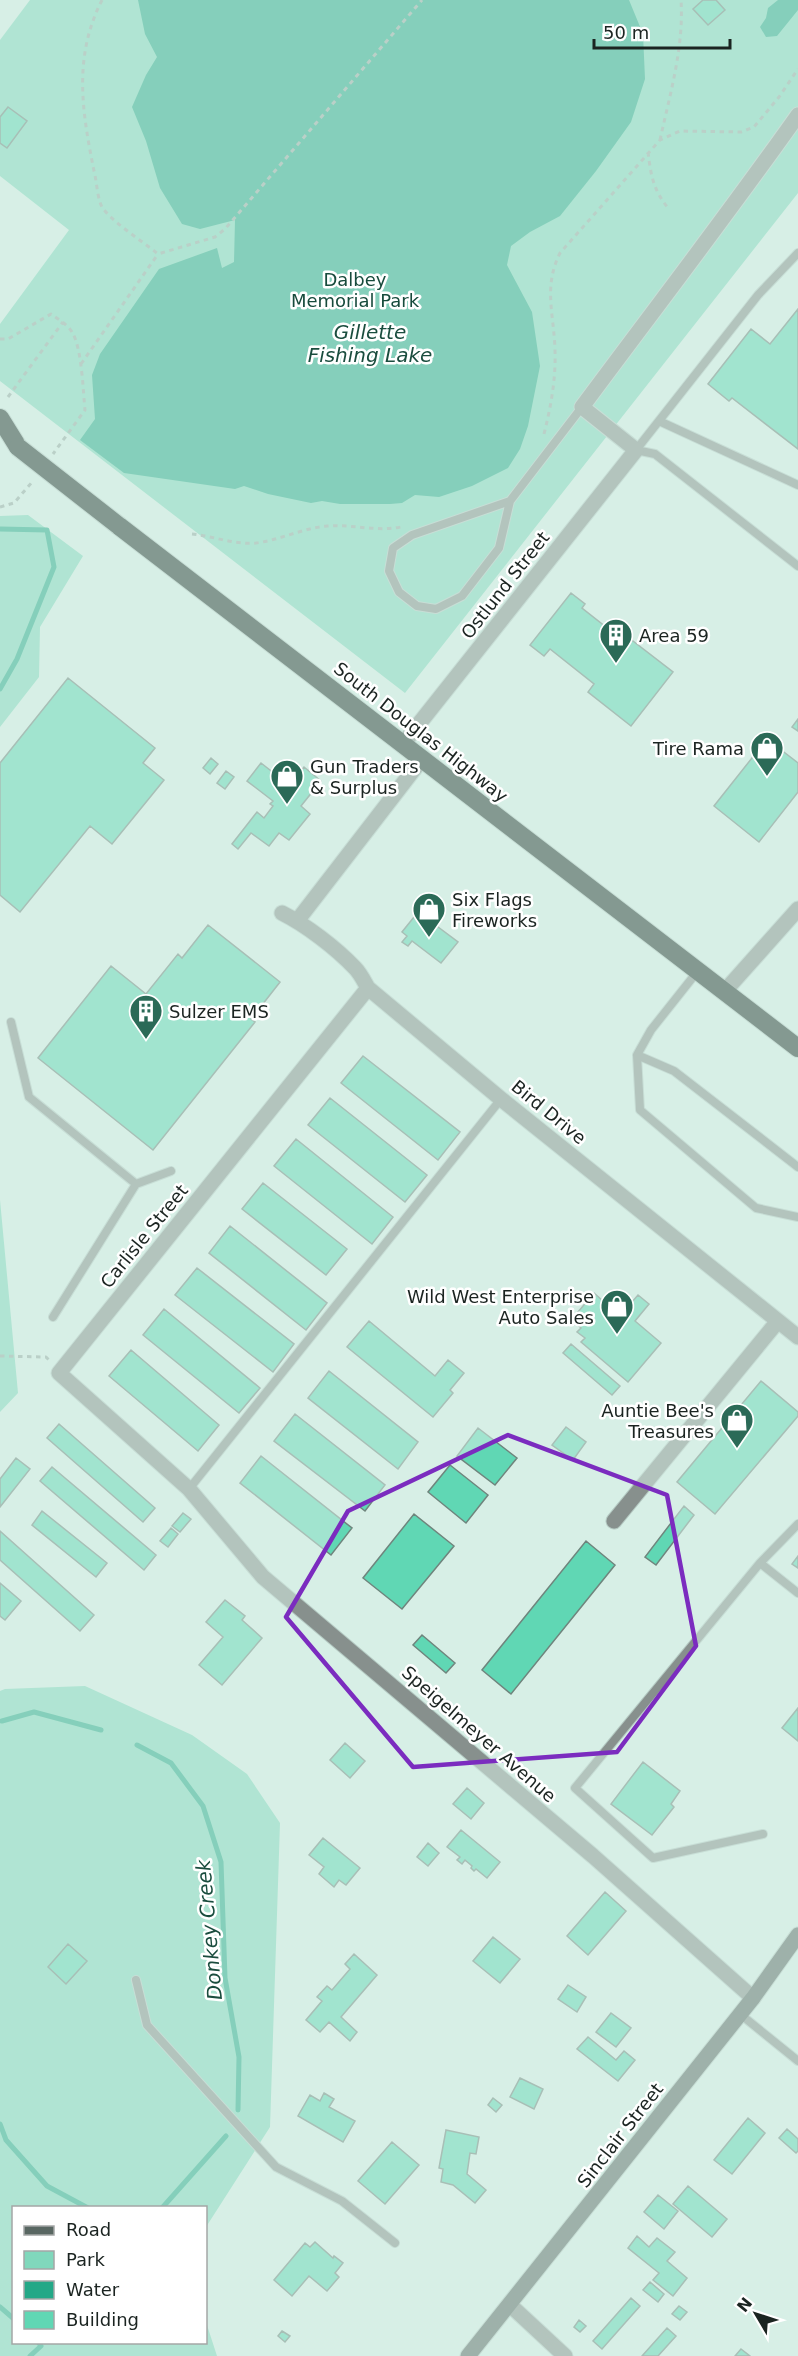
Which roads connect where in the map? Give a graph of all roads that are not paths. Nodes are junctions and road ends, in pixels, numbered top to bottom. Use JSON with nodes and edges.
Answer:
{"nodes":[{"id":1,"x":798,"y":115,"type":"edge"},
{"id":2,"x":798,"y":253,"type":"edge"},
{"id":3,"x":582,"y":407,"type":"junction"},
{"id":4,"x":0,"y":418,"type":"edge"},
{"id":5,"x":659,"y":421,"type":"junction"},
{"id":6,"x":0,"y":441,"type":"edge"},
{"id":7,"x":18,"y":447,"type":"junction"},
{"id":8,"x":636,"y":450,"type":"junction"},
{"id":9,"x":798,"y":485,"type":"edge"},
{"id":10,"x":510,"y":501,"type":"junction"},
{"id":11,"x":798,"y":566,"type":"edge"},
{"id":12,"x":403,"y":744,"type":"junction"},
{"id":13,"x":422,"y":759,"type":"junction"},
{"id":14,"x":798,"y":909,"type":"edge"},
{"id":15,"x":282,"y":913,"type":"dead end"},
{"id":16,"x":297,"y":921,"type":"junction"},
{"id":17,"x":697,"y":972,"type":"junction"},
{"id":18,"x":368,"y":988,"type":"junction"},
{"id":19,"x":724,"y":992,"type":"junction"},
{"id":20,"x":11,"y":1022,"type":"dead end"},
{"id":21,"x":798,"y":1048,"type":"edge"},
{"id":22,"x":637,"y":1055,"type":"junction"},
{"id":23,"x":501,"y":1099,"type":"junction"},
{"id":24,"x":798,"y":1167,"type":"edge"},
{"id":25,"x":171,"y":1171,"type":"dead end"},
{"id":26,"x":136,"y":1184,"type":"junction"},
{"id":27,"x":798,"y":1216,"type":"edge"},
{"id":28,"x":53,"y":1317,"type":"dead end"},
{"id":29,"x":778,"y":1321,"type":"junction"},
{"id":30,"x":798,"y":1337,"type":"edge"},
{"id":31,"x":189,"y":1489,"type":"junction"},
{"id":32,"x":614,"y":1521,"type":"dead end"},
{"id":33,"x":798,"y":1524,"type":"edge"},
{"id":34,"x":760,"y":1563,"type":"junction"},
{"id":35,"x":798,"y":1593,"type":"edge"},
{"id":36,"x":763,"y":1834,"type":"dead end"},
{"id":37,"x":798,"y":1935,"type":"edge"},
{"id":38,"x":136,"y":1980,"type":"dead end"},
{"id":39,"x":753,"y":1998,"type":"junction"},
{"id":40,"x":740,"y":2014,"type":"junction"},
{"id":41,"x":798,"y":2061,"type":"edge"},
{"id":42,"x":395,"y":2243,"type":"dead end"},
{"id":43,"x":510,"y":2305,"type":"junction"},
{"id":44,"x":468,"y":2356,"type":"edge"},
{"id":45,"x":565,"y":2356,"type":"edge"}],
"edges":[{"from":1,"to":3,"type":"street"},
{"from":2,"to":5,"type":"lane"},
{"from":3,"to":8,"type":"street"},
{"from":3,"to":10,"type":"lane"},
{"from":4,"to":7,"type":"highway","name":"South Douglas Highway"},
{"from":5,"to":8,"type":"lane"},
{"from":5,"to":9,"type":"lane"},
{"from":6,"to":7,"type":"highway","name":"South Douglas Highway"},
{"from":7,"to":12,"type":"highway","name":"South Douglas Highway","bridge":true},
{"from":8,"to":11,"type":"lane"},
{"from":8,"to":12,"type":"street","name":"Ostlund Street"},
{"from":10,"to":10,"type":"lane"},
{"from":12,"to":13,"type":"highway","name":"South Douglas Highway"},
{"from":13,"to":16,"type":"street"},
{"from":13,"to":17,"type":"highway","name":"South Douglas Highway"},
{"from":14,"to":19,"type":"street"},
{"from":15,"to":16,"type":"street","name":"Bird Drive"},
{"from":16,"to":18,"type":"street","name":"Bird Drive"},
{"from":17,"to":19,"type":"highway","name":"South Douglas Highway"},
{"from":17,"to":22,"type":"lane"},
{"from":18,"to":23,"type":"street","name":"Bird Drive"},
{"from":18,"to":31,"type":"street","name":"Carlisle Street"},
{"from":19,"to":21,"type":"highway","name":"South Douglas Highway"},
{"from":20,"to":26,"type":"lane"},
{"from":22,"to":24,"type":"lane"},
{"from":22,"to":27,"type":"lane"},
{"from":23,"to":29,"type":"street","name":"Bird Drive"},
{"from":23,"to":31,"type":"lane"},
{"from":25,"to":26,"type":"lane"},
{"from":26,"to":28,"type":"lane"},
{"from":29,"to":30,"type":"street","name":"Bird Drive"},
{"from":29,"to":32,"type":"street"},
{"from":31,"to":39,"type":"street","name":"Speigelmeyer Avenue"},
{"from":33,"to":34,"type":"lane"},
{"from":34,"to":35,"type":"lane"},
{"from":34,"to":36,"type":"lane"},
{"from":37,"to":39,"type":"street","name":"Sinclair Street"},
{"from":38,"to":42,"type":"lane"},
{"from":39,"to":40,"type":"street","name":"Sinclair Street"},
{"from":40,"to":41,"type":"lane"},
{"from":40,"to":43,"type":"street","name":"Sinclair Street"},
{"from":43,"to":44,"type":"street","name":"Sinclair Street"},
{"from":43,"to":45,"type":"street"}]}
